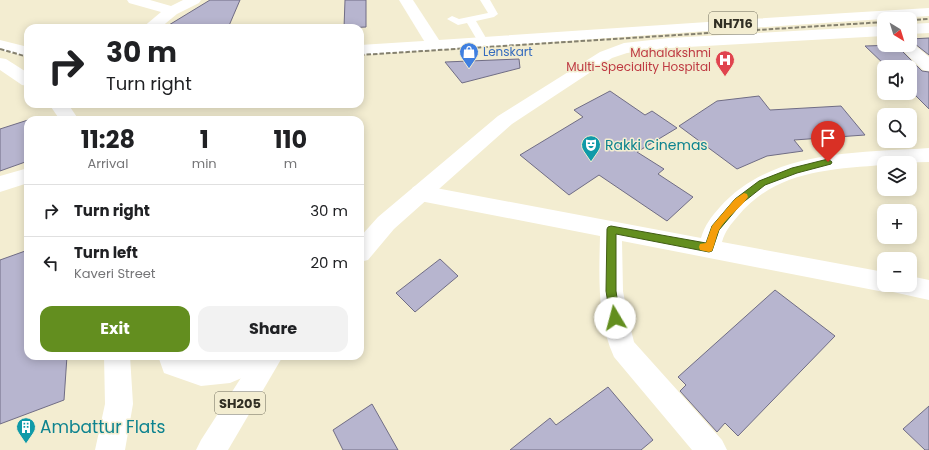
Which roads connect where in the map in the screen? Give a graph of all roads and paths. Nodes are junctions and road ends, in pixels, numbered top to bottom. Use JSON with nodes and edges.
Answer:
{"nodes":[{"id":1,"x":134,"y":0,"type":"edge"},
{"id":2,"x":194,"y":0,"type":"edge"},
{"id":3,"x":406,"y":0,"type":"edge"},
{"id":4,"x":485,"y":0,"type":"edge"},
{"id":5,"x":172,"y":11,"type":"junction"},
{"id":6,"x":929,"y":12,"type":"edge"},
{"id":7,"x":452,"y":19,"type":"dead end"},
{"id":8,"x":470,"y":20,"type":"junction"},
{"id":9,"x":155,"y":24,"type":"edge"},
{"id":10,"x":929,"y":28,"type":"edge"},
{"id":11,"x":917,"y":29,"type":"edge"},
{"id":12,"x":877,"y":31,"type":"edge"},
{"id":13,"x":537,"y":40,"type":"junction"},
{"id":14,"x":484,"y":43,"type":"junction"},
{"id":15,"x":0,"y":45,"type":"edge"},
{"id":16,"x":435,"y":46,"type":"junction"},
{"id":17,"x":364,"y":50,"type":"edge"},
{"id":18,"x":24,"y":51,"type":"edge"},
{"id":19,"x":912,"y":52,"type":"edge"},
{"id":20,"x":0,"y":63,"type":"edge"},
{"id":21,"x":591,"y":65,"type":"junction"},
{"id":22,"x":929,"y":66,"type":"edge"},
{"id":23,"x":24,"y":78,"type":"edge"},
{"id":24,"x":929,"y":155,"type":"edge"},
{"id":25,"x":24,"y":176,"type":"edge"},
{"id":26,"x":0,"y":184,"type":"edge"},
{"id":27,"x":420,"y":193,"type":"junction"},
{"id":28,"x":611,"y":229,"type":"junction"},
{"id":29,"x":364,"y":248,"type":"edge"},
{"id":30,"x":709,"y":248,"type":"junction"},
{"id":31,"x":877,"y":281,"type":"edge"},
{"id":32,"x":917,"y":288,"type":"edge"},
{"id":33,"x":929,"y":290,"type":"edge"},
{"id":34,"x":117,"y":360,"type":"edge"},
{"id":35,"x":172,"y":360,"type":"edge"},
{"id":36,"x":254,"y":360,"type":"edge"},
{"id":37,"x":267,"y":360,"type":"edge"},
{"id":38,"x":110,"y":450,"type":"edge"},
{"id":39,"x":211,"y":450,"type":"edge"},
{"id":40,"x":712,"y":450,"type":"edge"}],
"edges":[{"from":1,"to":5,"type":"main road"},
{"from":2,"to":5,"type":"main road"},
{"from":3,"to":16,"type":"main road"},
{"from":4,"to":8,"type":"lane"},
{"from":5,"to":9,"type":"main road"},
{"from":6,"to":13,"type":"main road","number":"NH716"},
{"from":7,"to":8,"type":"lane"},
{"from":8,"to":14,"type":"lane"},
{"from":10,"to":11,"type":"main road"},
{"from":12,"to":21,"type":"main road","number":"NH716"},
{"from":13,"to":14,"type":"main road","number":"NH716"},
{"from":13,"to":21,"type":"main road"},
{"from":14,"to":16,"type":"main road","number":"NH716"},
{"from":15,"to":18,"type":"main road"},
{"from":16,"to":17,"type":"main road","number":"NH716"},
{"from":19,"to":22,"type":"main road"},
{"from":20,"to":23,"type":"main road"},
{"from":21,"to":27,"type":"main road","number":"NH716"},
{"from":24,"to":30,"type":"main road"},
{"from":25,"to":26,"type":"main road"},
{"from":27,"to":28,"type":"main road"},
{"from":27,"to":29,"type":"main road","number":"NH716"},
{"from":28,"to":30,"type":"main road"},
{"from":28,"to":40,"type":"main road"},
{"from":30,"to":31,"type":"main road"},
{"from":32,"to":33,"type":"main road"},
{"from":34,"to":38,"type":"main road"},
{"from":35,"to":36,"type":"main road"},
{"from":37,"to":39,"type":"main road","number":"SH205"}]}
